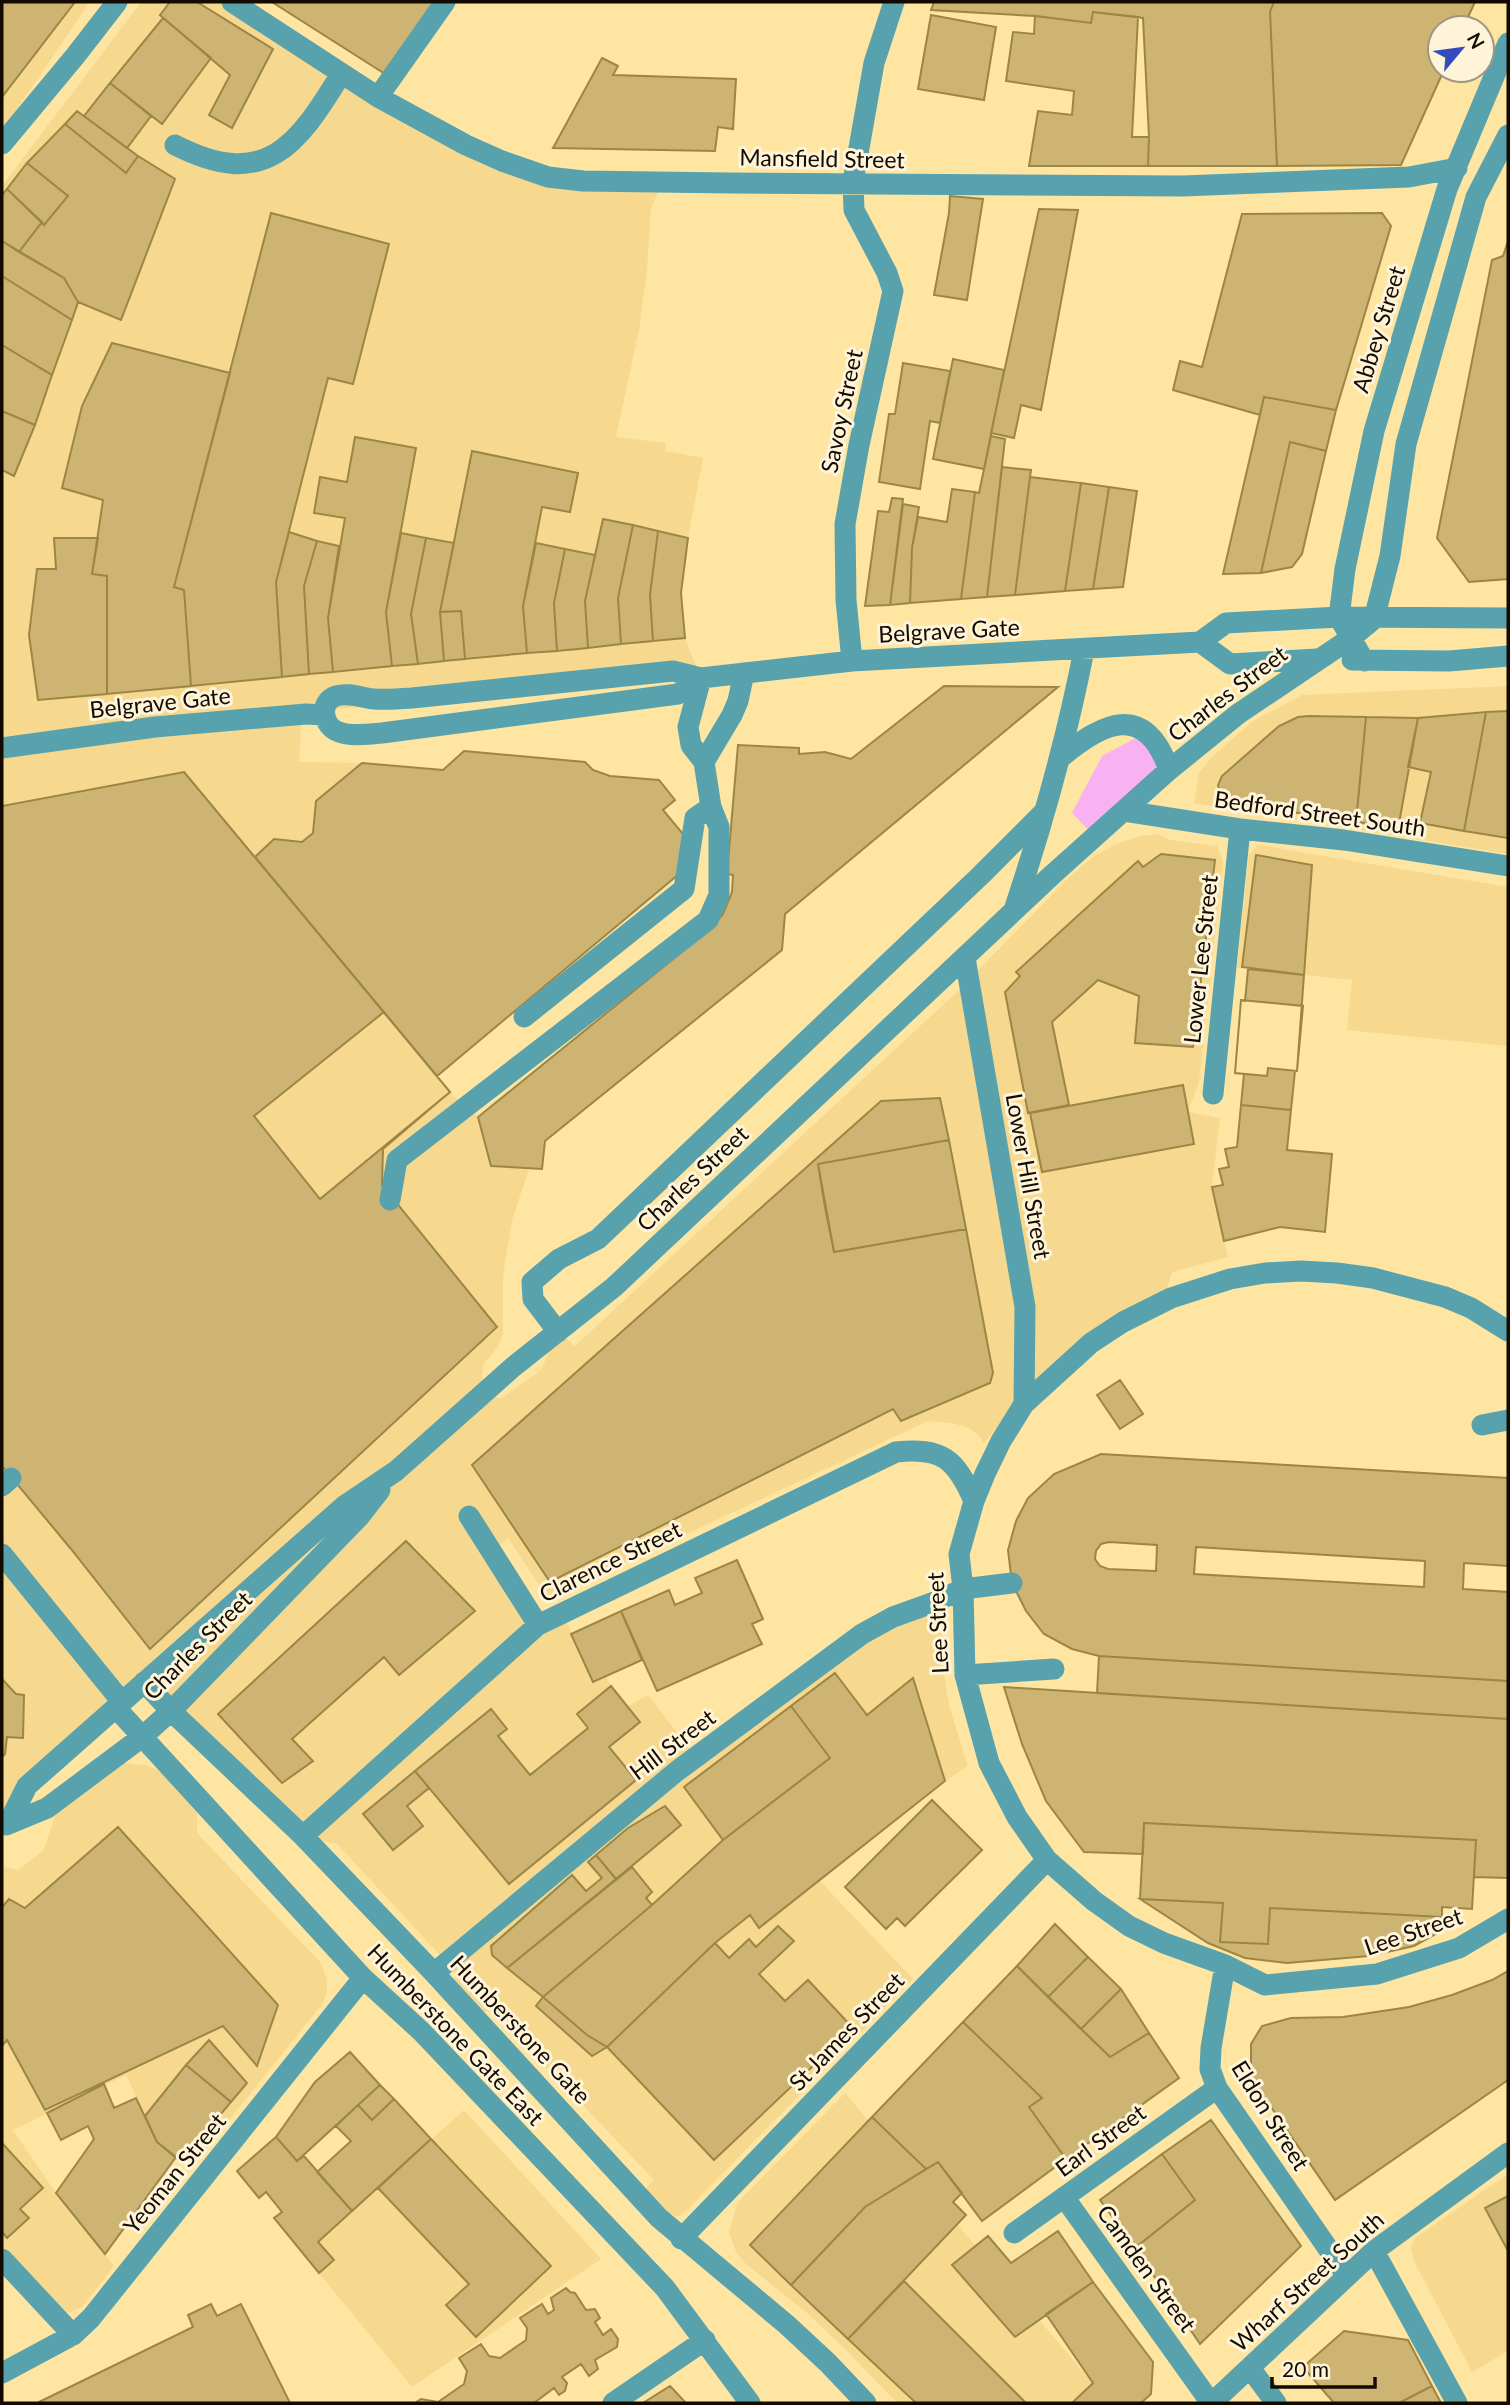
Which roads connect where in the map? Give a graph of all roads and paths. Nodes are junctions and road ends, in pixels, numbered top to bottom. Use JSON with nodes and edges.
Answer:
{"nodes":[{"id":1,"x":117,"y":2,"type":"edge"},
{"id":2,"x":233,"y":2,"type":"edge"},
{"id":3,"x":445,"y":2,"type":"edge"},
{"id":4,"x":894,"y":2,"type":"edge"},
{"id":5,"x":1508,"y":43,"type":"edge"},
{"id":6,"x":341,"y":74,"type":"junction"},
{"id":7,"x":1508,"y":92,"type":"edge"},
{"id":8,"x":378,"y":97,"type":"junction"},
{"id":9,"x":1485,"y":100,"type":"junction"},
{"id":10,"x":1508,"y":135,"type":"edge"},
{"id":11,"x":2,"y":144,"type":"edge"},
{"id":12,"x":175,"y":145,"type":"dead end"},
{"id":13,"x":1453,"y":177,"type":"junction"},
{"id":14,"x":853,"y":182,"type":"junction"},
{"id":15,"x":1476,"y":197,"type":"junction"},
{"id":16,"x":1339,"y":617,"type":"junction"},
{"id":17,"x":1508,"y":618,"type":"edge"},
{"id":18,"x":1374,"y":619,"type":"junction"},
{"id":19,"x":1351,"y":638,"type":"junction"},
{"id":20,"x":1200,"y":642,"type":"junction"},
{"id":21,"x":1084,"y":650,"type":"junction"},
{"id":22,"x":1508,"y":656,"type":"edge"},
{"id":23,"x":1318,"y":659,"type":"junction"},
{"id":24,"x":852,"y":661,"type":"junction"},
{"id":25,"x":1364,"y":661,"type":"junction"},
{"id":26,"x":744,"y":673,"type":"junction"},
{"id":27,"x":701,"y":678,"type":"junction"},
{"id":28,"x":324,"y":715,"type":"junction"},
{"id":29,"x":2,"y":748,"type":"edge"},
{"id":30,"x":1059,"y":759,"type":"junction"},
{"id":31,"x":704,"y":762,"type":"junction"},
{"id":32,"x":1169,"y":770,"type":"junction"},
{"id":33,"x":711,"y":807,"type":"junction"},
{"id":34,"x":1124,"y":811,"type":"junction"},
{"id":35,"x":1043,"y":813,"type":"junction"},
{"id":36,"x":1240,"y":829,"type":"junction"},
{"id":37,"x":1508,"y":866,"type":"edge"},
{"id":38,"x":1013,"y":911,"type":"junction"},
{"id":39,"x":965,"y":958,"type":"junction"},
{"id":40,"x":524,"y":1017,"type":"dead end"},
{"id":41,"x":1213,"y":1094,"type":"dead end"},
{"id":42,"x":390,"y":1200,"type":"dead end"},
{"id":43,"x":1508,"y":1331,"type":"edge"},
{"id":44,"x":558,"y":1332,"type":"junction"},
{"id":45,"x":1024,"y":1404,"type":"junction"},
{"id":46,"x":1508,"y":1420,"type":"edge"},
{"id":47,"x":1482,"y":1425,"type":"dead end"},
{"id":48,"x":396,"y":1471,"type":"junction"},
{"id":49,"x":974,"y":1500,"type":"junction"},
{"id":50,"x":469,"y":1516,"type":"dead end"},
{"id":51,"x":2,"y":1554,"type":"edge"},
{"id":52,"x":1012,"y":1583,"type":"dead end"},
{"id":53,"x":963,"y":1589,"type":"junction"},
{"id":54,"x":538,"y":1625,"type":"junction"},
{"id":55,"x":1054,"y":1670,"type":"dead end"},
{"id":56,"x":965,"y":1675,"type":"junction"},
{"id":57,"x":144,"y":1682,"type":"junction"},
{"id":58,"x":119,"y":1705,"type":"junction"},
{"id":59,"x":170,"y":1711,"type":"junction"},
{"id":60,"x":142,"y":1737,"type":"junction"},
{"id":61,"x":6,"y":1826,"type":"edge"},
{"id":62,"x":303,"y":1836,"type":"junction"},
{"id":63,"x":1047,"y":1860,"type":"junction"},
{"id":64,"x":1508,"y":1919,"type":"edge"},
{"id":65,"x":1225,"y":1965,"type":"junction"},
{"id":66,"x":435,"y":1973,"type":"junction"},
{"id":67,"x":363,"y":1978,"type":"junction"},
{"id":68,"x":1217,"y":2088,"type":"junction"},
{"id":69,"x":1508,"y":2153,"type":"edge"},
{"id":70,"x":1064,"y":2197,"type":"junction"},
{"id":71,"x":1014,"y":2233,"type":"dead end"},
{"id":72,"x":681,"y":2239,"type":"junction"},
{"id":73,"x":1374,"y":2251,"type":"junction"},
{"id":74,"x":2,"y":2259,"type":"edge"},
{"id":75,"x":1347,"y":2276,"type":"junction"},
{"id":76,"x":73,"y":2335,"type":"junction"},
{"id":77,"x":705,"y":2340,"type":"junction"},
{"id":78,"x":1250,"y":2368,"type":"junction"},
{"id":79,"x":2,"y":2373,"type":"edge"},
{"id":80,"x":613,"y":2403,"type":"edge"},
{"id":81,"x":750,"y":2403,"type":"edge"},
{"id":82,"x":866,"y":2403,"type":"edge"},
{"id":83,"x":1212,"y":2403,"type":"edge"},
{"id":84,"x":1276,"y":2403,"type":"edge"},
{"id":85,"x":1457,"y":2403,"type":"edge"}],
"edges":[{"from":1,"to":11,"type":"street"},
{"from":2,"to":6,"type":"street","name":"Mansfield Street"},
{"from":3,"to":8,"type":"street"},
{"from":4,"to":14,"type":"street","name":"Savoy Street"},
{"from":5,"to":9,"type":"street","name":"Abbey Street"},
{"from":6,"to":8,"type":"street","name":"Mansfield Street"},
{"from":6,"to":12,"type":"street"},
{"from":7,"to":9,"type":"street"},
{"from":8,"to":14,"type":"street","name":"Mansfield Street"},
{"from":9,"to":13,"type":"street","name":"Abbey Street"},
{"from":10,"to":15,"type":"street"},
{"from":13,"to":14,"type":"street","name":"Mansfield Street"},
{"from":13,"to":15,"type":"street"},
{"from":13,"to":16,"type":"street","name":"Abbey Street"},
{"from":14,"to":24,"type":"street","name":"Savoy Street"},
{"from":15,"to":18,"type":"street"},
{"from":16,"to":18,"type":"street","name":"Belgrave Gate"},
{"from":16,"to":19,"type":"street"},
{"from":16,"to":20,"type":"street","name":"Belgrave Gate"},
{"from":17,"to":18,"type":"street","name":"Belgrave Gate"},
{"from":18,"to":19,"type":"street"},
{"from":19,"to":23,"type":"street"},
{"from":19,"to":25,"type":"street"},
{"from":20,"to":21,"type":"street","name":"Belgrave Gate"},
{"from":20,"to":23,"type":"street"},
{"from":21,"to":24,"type":"street","name":"Belgrave Gate"},
{"from":21,"to":30,"type":"street","name":"Charles Street"},
{"from":22,"to":25,"type":"street"},
{"from":23,"to":25,"type":"street"},
{"from":23,"to":32,"type":"street","name":"Charles Street"},
{"from":24,"to":26,"type":"street","name":"Belgrave Gate"},
{"from":26,"to":27,"type":"street","name":"Belgrave Gate"},
{"from":26,"to":31,"type":"street"},
{"from":27,"to":28,"type":"street","name":"Belgrave Gate"},
{"from":27,"to":28,"type":"street","name":"Belgrave Gate"},
{"from":27,"to":31,"type":"street"},
{"from":28,"to":29,"type":"street","name":"Belgrave Gate"},
{"from":30,"to":32,"type":"street","name":"Charles Street"},
{"from":30,"to":35,"type":"street","name":"Charles Street"},
{"from":31,"to":33,"type":"street"},
{"from":32,"to":34,"type":"street","name":"Charles Street"},
{"from":33,"to":40,"type":"street"},
{"from":33,"to":42,"type":"street"},
{"from":34,"to":36,"type":"street","name":"Bedford Street South"},
{"from":34,"to":38,"type":"street","name":"Charles Street"},
{"from":35,"to":38,"type":"street","name":"Charles Street"},
{"from":35,"to":44,"type":"street"},
{"from":36,"to":37,"type":"street","name":"Bedford Street South"},
{"from":36,"to":41,"type":"street","name":"Lower Lee Street"},
{"from":38,"to":39,"type":"street","name":"Charles Street"},
{"from":39,"to":44,"type":"street","name":"Charles Street"},
{"from":39,"to":45,"type":"street","name":"Lower Hill Street"},
{"from":43,"to":45,"type":"street","name":"Lee Street"},
{"from":44,"to":48,"type":"street","name":"Charles Street"},
{"from":45,"to":49,"type":"street","name":"Lee Street"},
{"from":46,"to":47,"type":"street"},
{"from":48,"to":57,"type":"street","name":"Charles Street"},
{"from":48,"to":59,"type":"street","name":"Charles Street"},
{"from":49,"to":53,"type":"street","name":"Lee Street"},
{"from":49,"to":54,"type":"street","name":"Clarence Street"},
{"from":50,"to":54,"type":"street"},
{"from":51,"to":58,"type":"street"},
{"from":52,"to":53,"type":"street","name":"Hill Street"},
{"from":53,"to":56,"type":"street","name":"Lee Street"},
{"from":53,"to":66,"type":"street","name":"Hill Street"},
{"from":54,"to":62,"type":"street","name":"Clarence Street"},
{"from":55,"to":56,"type":"street"},
{"from":56,"to":63,"type":"street","name":"Lee Street"},
{"from":57,"to":58,"type":"street","name":"Charles Street"},
{"from":57,"to":59,"type":"street","name":"Humberstone Gate"},
{"from":58,"to":60,"type":"street","name":"Humberstone Gate East"},
{"from":58,"to":61,"type":"street","name":"Charles Street"},
{"from":59,"to":60,"type":"street","name":"Charles Street"},
{"from":59,"to":62,"type":"street","name":"Humberstone Gate"},
{"from":60,"to":61,"type":"street","name":"Charles Street"},
{"from":60,"to":67,"type":"street","name":"Humberstone Gate East"},
{"from":62,"to":66,"type":"street","name":"Humberstone Gate"},
{"from":63,"to":65,"type":"street","name":"Lee Street"},
{"from":63,"to":72,"type":"street","name":"St James Street"},
{"from":64,"to":65,"type":"street","name":"Lee Street"},
{"from":65,"to":68,"type":"street","name":"Eldon Street"},
{"from":66,"to":72,"type":"street","name":"Humberstone Gate"},
{"from":67,"to":76,"type":"street","name":"Yeoman Street"},
{"from":67,"to":77,"type":"street","name":"Humberstone Gate East"},
{"from":68,"to":70,"type":"street","name":"Earl Street"},
{"from":68,"to":75,"type":"street","name":"Eldon Street"},
{"from":69,"to":73,"type":"street","name":"Wharf Street South"},
{"from":70,"to":71,"type":"street","name":"Earl Street"},
{"from":70,"to":83,"type":"street","name":"Camden Street"},
{"from":72,"to":82,"type":"street","name":"Humberstone Gate"},
{"from":73,"to":75,"type":"street","name":"Wharf Street South"},
{"from":73,"to":85,"type":"street"},
{"from":74,"to":76,"type":"street"},
{"from":75,"to":78,"type":"street","name":"Wharf Street South"},
{"from":76,"to":79,"type":"street","name":"Yeoman Street"},
{"from":77,"to":80,"type":"street"},
{"from":77,"to":81,"type":"street","name":"Humberstone Gate East"},
{"from":78,"to":83,"type":"street","name":"Wharf Street South"},
{"from":78,"to":84,"type":"street"}]}
